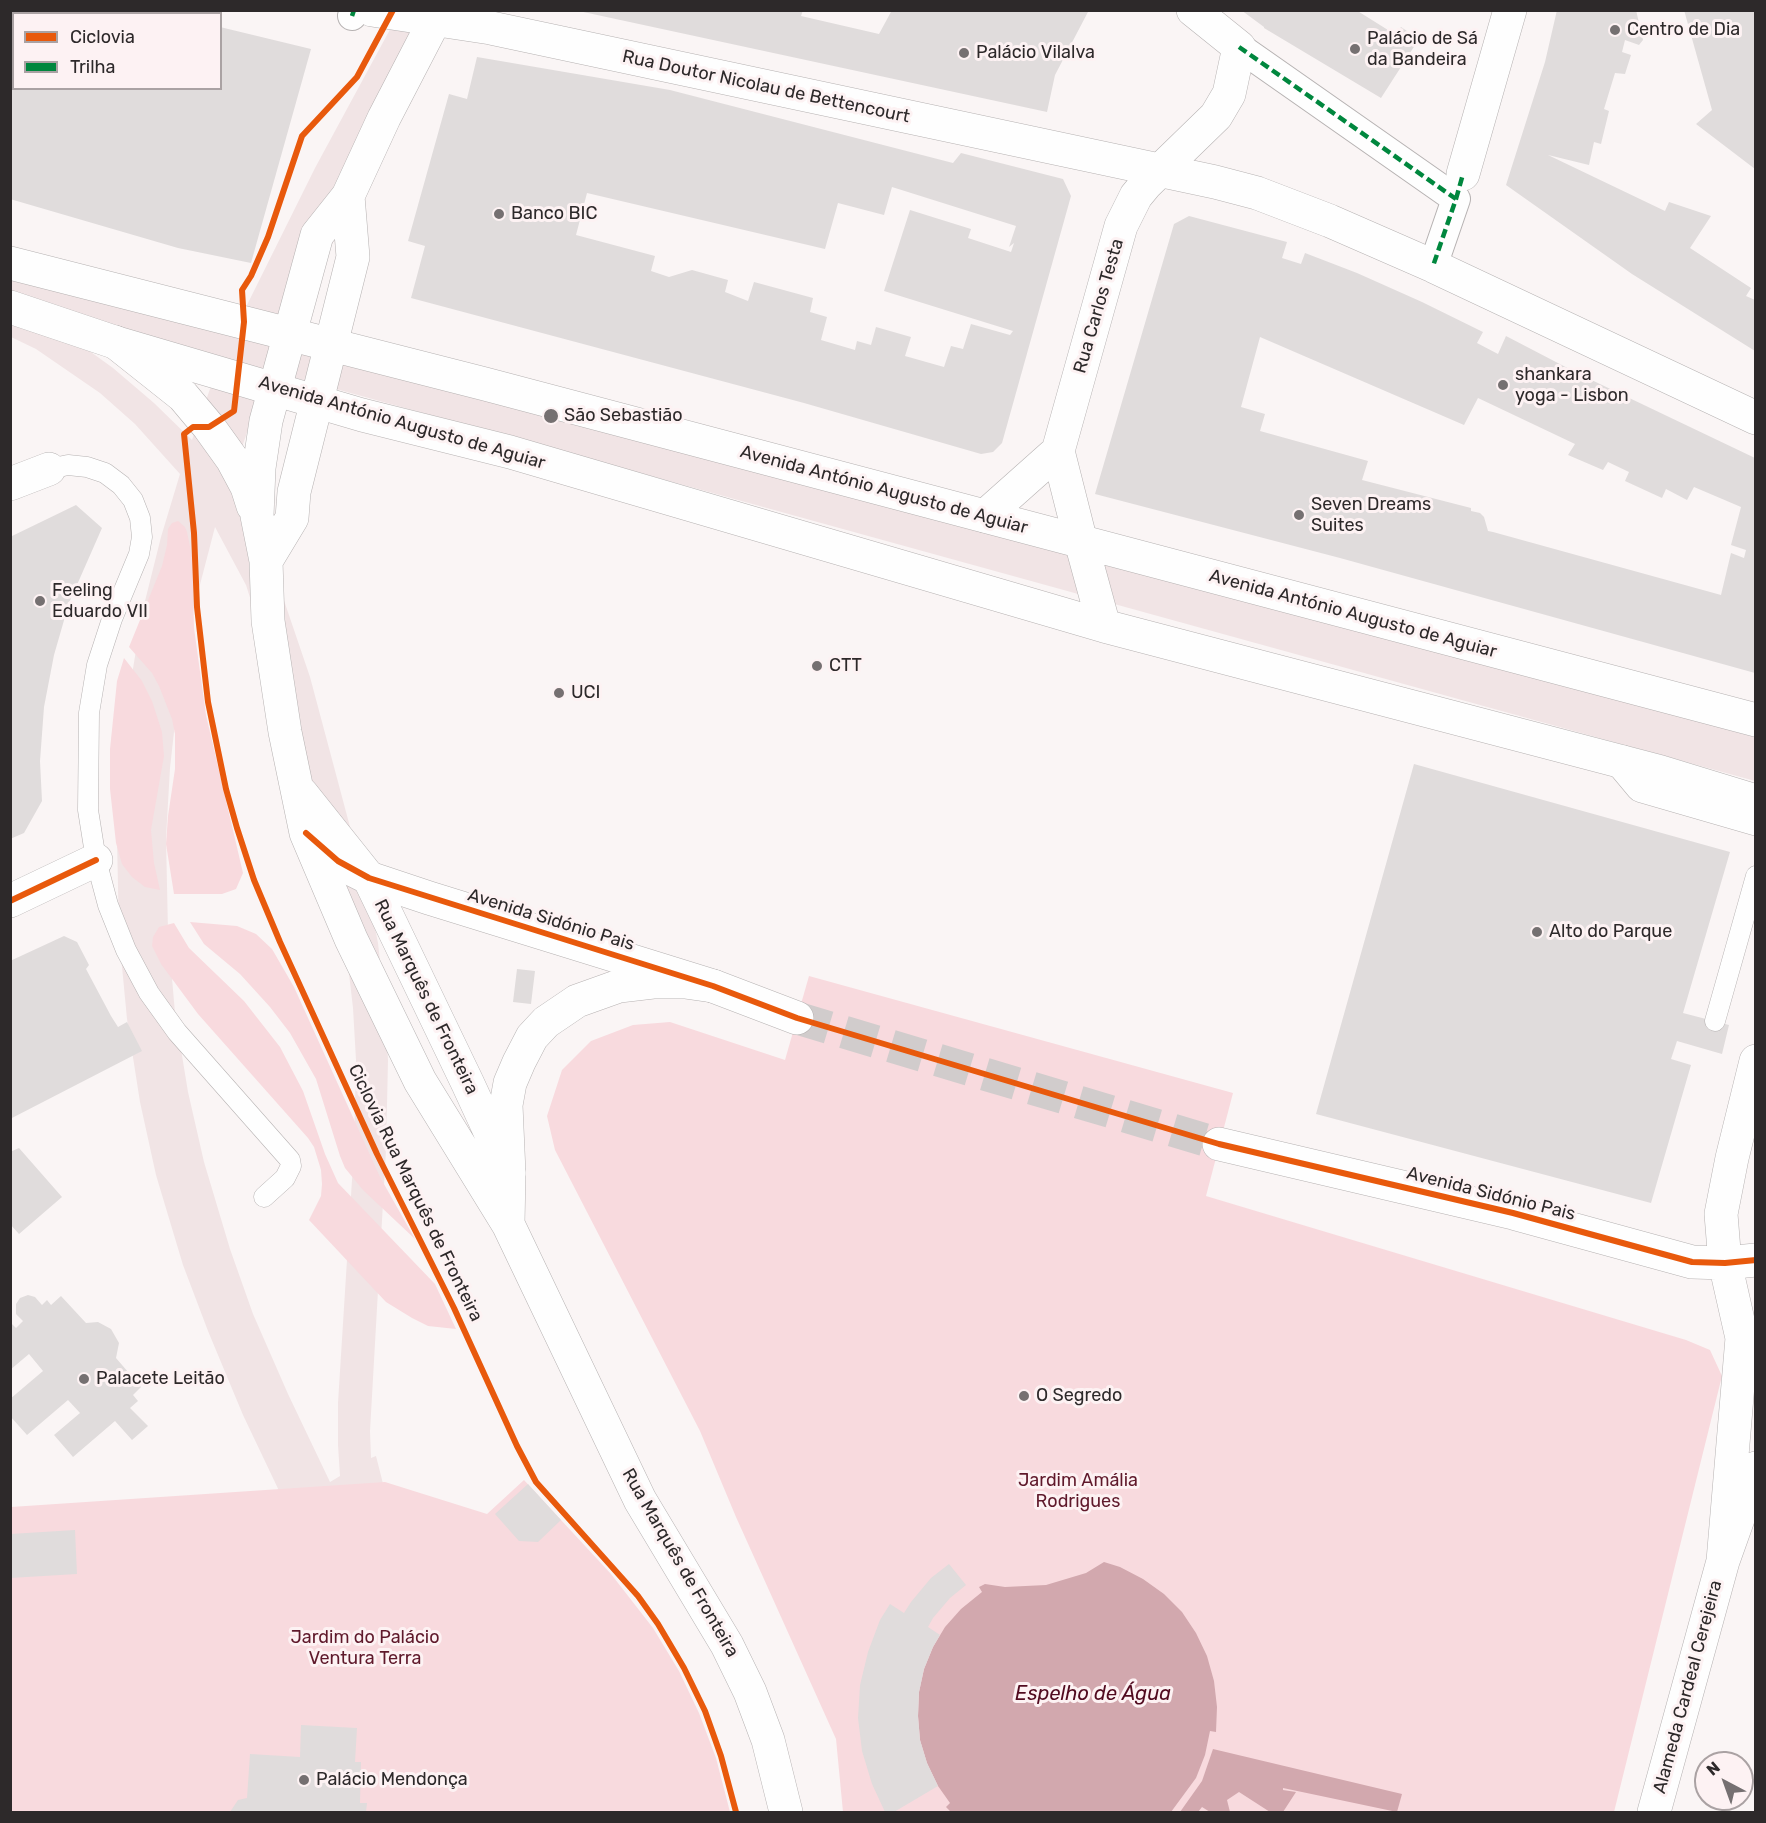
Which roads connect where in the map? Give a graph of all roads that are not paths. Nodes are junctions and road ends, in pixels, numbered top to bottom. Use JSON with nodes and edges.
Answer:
{"nodes":[{"id":1,"x":1193,"y":10,"type":"edge"},
{"id":2,"x":1510,"y":10,"type":"edge"},
{"id":3,"x":359,"y":12,"type":"edge"},
{"id":4,"x":437,"y":15,"type":"edge"},
{"id":5,"x":1239,"y":47,"type":"junction"},
{"id":6,"x":1158,"y":170,"type":"junction"},
{"id":7,"x":1460,"y":187,"type":"junction"},
{"id":8,"x":348,"y":196,"type":"junction"},
{"id":9,"x":10,"y":263,"type":"edge"},
{"id":10,"x":1433,"y":266,"type":"junction"},
{"id":11,"x":10,"y":307,"type":"edge"},
{"id":12,"x":290,"y":334,"type":"junction"},
{"id":13,"x":114,"y":342,"type":"junction"},
{"id":14,"x":331,"y":344,"type":"junction"},
{"id":15,"x":275,"y":388,"type":"junction"},
{"id":16,"x":317,"y":401,"type":"junction"},
{"id":17,"x":1755,"y":418,"type":"edge"},
{"id":18,"x":1058,"y":451,"type":"junction"},
{"id":19,"x":50,"y":469,"type":"joint"},
{"id":20,"x":10,"y":484,"type":"edge"},
{"id":21,"x":257,"y":516,"type":"junction"},
{"id":22,"x":985,"y":516,"type":"junction"},
{"id":23,"x":1081,"y":542,"type":"junction"},
{"id":24,"x":266,"y":561,"type":"junction"},
{"id":25,"x":1104,"y":626,"type":"junction"},
{"id":26,"x":1755,"y":720,"type":"edge"},
{"id":27,"x":1622,"y":762,"type":"junction"},
{"id":28,"x":298,"y":788,"type":"junction"},
{"id":29,"x":1744,"y":797,"type":"edge"},
{"id":30,"x":1755,"y":819,"type":"edge"},
{"id":31,"x":306,"y":833,"type":"junction"},
{"id":32,"x":96,"y":860,"type":"junction"},
{"id":33,"x":1755,"y":876,"type":"edge"},
{"id":34,"x":369,"y":878,"type":"junction"},
{"id":35,"x":10,"y":901,"type":"edge"},
{"id":36,"x":713,"y":986,"type":"junction"},
{"id":37,"x":797,"y":1018,"type":"tunnel mouth"},
{"id":38,"x":1715,"y":1021,"type":"dead end"},
{"id":39,"x":1755,"y":1061,"type":"edge"},
{"id":40,"x":1219,"y":1144,"type":"tunnel mouth"},
{"id":41,"x":509,"y":1173,"type":"junction"},
{"id":42,"x":264,"y":1197,"type":"dead end"},
{"id":43,"x":508,"y":1224,"type":"junction"},
{"id":44,"x":1740,"y":1261,"type":"edge"},
{"id":45,"x":1755,"y":1468,"type":"edge"},
{"id":46,"x":1723,"y":1561,"type":"junction"},
{"id":47,"x":786,"y":1812,"type":"edge"},
{"id":48,"x":1654,"y":1812,"type":"edge"}],
"edges":[{"from":1,"to":5,"type":"main road"},
{"from":2,"to":7,"type":"main road"},
{"from":3,"to":4,"type":"main road","name":"Rua Doutor Nicolau de Bettencourt"},
{"from":4,"to":6,"type":"main road","name":"Rua Doutor Nicolau de Bettencourt"},
{"from":4,"to":8,"type":"main road","name":"Rua Marquês de Fronteira"},
{"from":5,"to":6,"type":"main road","name":"Rua Carlos Testa"},
{"from":5,"to":7,"type":"street"},
{"from":6,"to":10,"type":"main road","name":"Rua Doutor Nicolau de Bettencourt"},
{"from":6,"to":18,"type":"main road","name":"Rua Carlos Testa"},
{"from":7,"to":10,"type":"street"},
{"from":8,"to":12,"type":"main road","name":"Rua Marquês de Fronteira"},
{"from":8,"to":14,"type":"main road","name":"Rua Marquês de Fronteira"},
{"from":9,"to":12,"type":"main road","name":"Avenida António Augusto de Aguiar"},
{"from":10,"to":17,"type":"main road","name":"Rua Doutor Nicolau de Bettencourt"},
{"from":11,"to":13,"type":"main road","name":"Avenida António Augusto de Aguiar"},
{"from":12,"to":14,"type":"main road","name":"Avenida António Augusto de Aguiar"},
{"from":12,"to":15,"type":"main road","name":"Rua Marquês de Fronteira"},
{"from":13,"to":15,"type":"main road","name":"Avenida António Augusto de Aguiar"},
{"from":13,"to":21,"type":"main road"},
{"from":14,"to":16,"type":"main road","name":"Rua Marquês de Fronteira"},
{"from":14,"to":22,"type":"main road","name":"Avenida António Augusto de Aguiar"},
{"from":15,"to":16,"type":"main road","name":"Avenida António Augusto de Aguiar"},
{"from":15,"to":21,"type":"main road","name":"Rua Marquês de Fronteira"},
{"from":16,"to":24,"type":"main road","name":"Rua Marquês de Fronteira"},
{"from":16,"to":25,"type":"main road","name":"Avenida António Augusto de Aguiar"},
{"from":18,"to":22,"type":"main road"},
{"from":18,"to":23,"type":"main road","name":"Rua Carlos Testa"},
{"from":19,"to":20,"type":"main road"},
{"from":19,"to":32,"type":"lane"},
{"from":21,"to":24,"type":"main road","name":"Rua Marquês de Fronteira"},
{"from":22,"to":23,"type":"main road","name":"Avenida António Augusto de Aguiar"},
{"from":23,"to":25,"type":"main road","name":"Rua Carlos Testa"},
{"from":23,"to":26,"type":"main road","name":"Avenida António Augusto de Aguiar"},
{"from":24,"to":28,"type":"main road","name":"Rua Marquês de Fronteira"},
{"from":25,"to":27,"type":"main road","name":"Avenida António Augusto de Aguiar"},
{"from":27,"to":29,"type":"main road","name":"Avenida António Augusto de Aguiar"},
{"from":27,"to":30,"type":"main road"},
{"from":28,"to":31,"type":"main road","name":"Rua Marquês de Fronteira"},
{"from":28,"to":34,"type":"main road","name":"Rua Marquês de Fronteira"},
{"from":31,"to":34,"type":"main road","name":"Avenida Sidónio Pais"},
{"from":31,"to":43,"type":"main road","name":"Rua Marquês de Fronteira"},
{"from":32,"to":35,"type":"main road"},
{"from":32,"to":42,"type":"lane"},
{"from":33,"to":38,"type":"lane"},
{"from":34,"to":36,"type":"main road","name":"Avenida Sidónio Pais"},
{"from":34,"to":41,"type":"main road","name":"Rua Marquês de Fronteira"},
{"from":36,"to":37,"type":"main road","name":"Avenida Sidónio Pais"},
{"from":36,"to":41,"type":"main road"},
{"from":39,"to":44,"type":"main road","name":"Alameda Cardeal Cerejeira"},
{"from":40,"to":44,"type":"main road","name":"Avenida Sidónio Pais"},
{"from":41,"to":43,"type":"main road","name":"Rua Marquês de Fronteira"},
{"from":43,"to":47,"type":"main road","name":"Rua Marquês de Fronteira"},
{"from":44,"to":46,"type":"main road","name":"Alameda Cardeal Cerejeira"},
{"from":45,"to":46,"type":"main road","name":"Alameda Cardeal Cerejeira"},
{"from":46,"to":48,"type":"main road","name":"Alameda Cardeal Cerejeira"}]}
